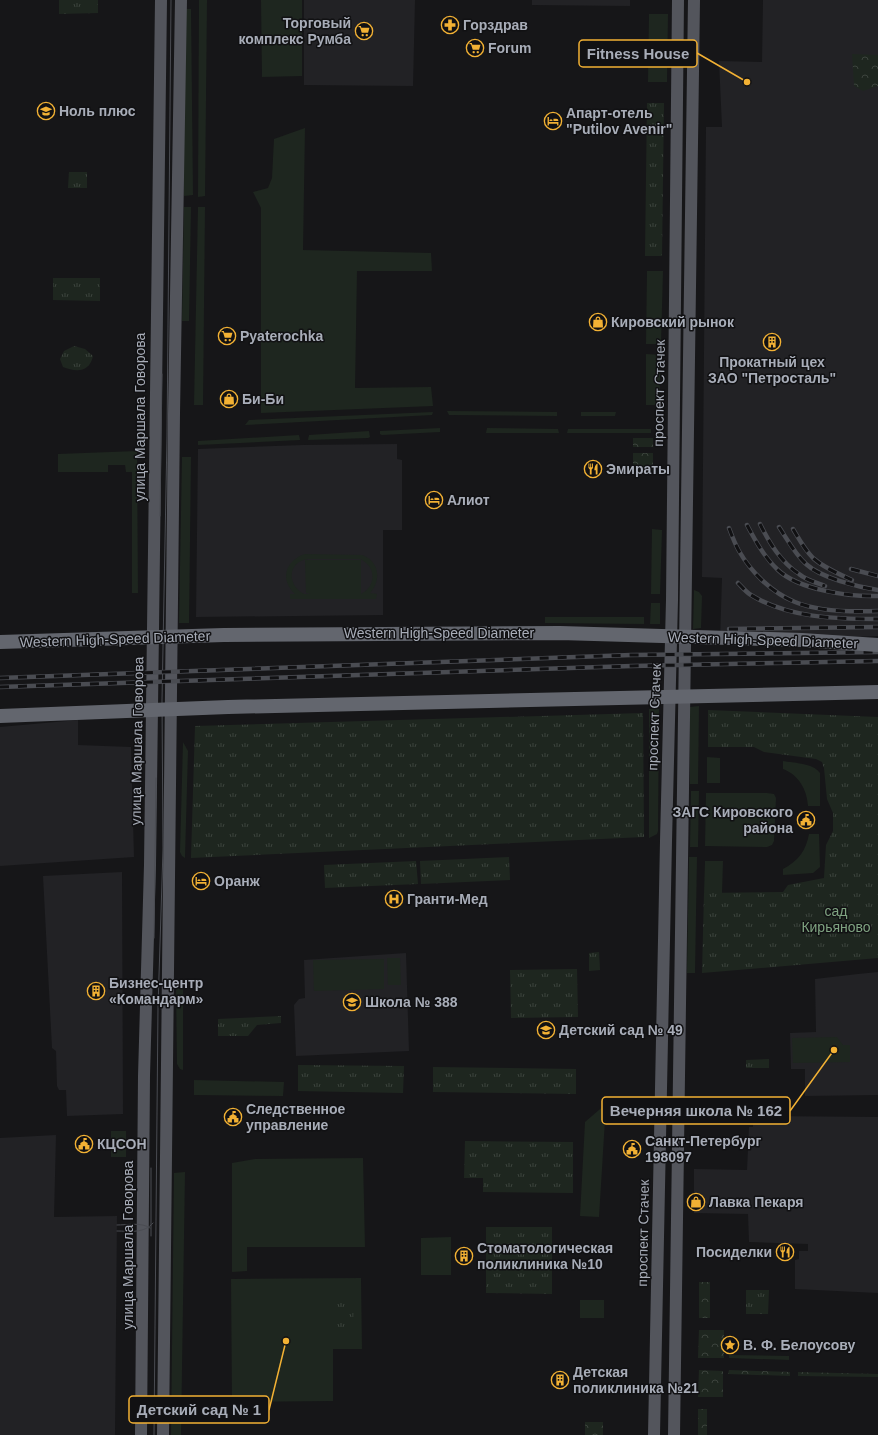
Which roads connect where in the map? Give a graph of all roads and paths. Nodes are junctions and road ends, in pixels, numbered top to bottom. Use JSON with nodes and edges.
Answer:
{"nodes":[{"id":1,"x":161,"y":0,"type":"edge"},
{"id":2,"x":181,"y":0,"type":"edge"},
{"id":3,"x":678,"y":0,"type":"edge"},
{"id":4,"x":694,"y":0,"type":"edge"},
{"id":5,"x":0,"y":642,"type":"edge"},
{"id":6,"x":878,"y":645,"type":"edge"},
{"id":7,"x":878,"y":692,"type":"edge"},
{"id":8,"x":0,"y":716,"type":"edge"},
{"id":9,"x":141,"y":1435,"type":"edge"},
{"id":10,"x":164,"y":1435,"type":"edge"},
{"id":11,"x":654,"y":1435,"type":"edge"},
{"id":12,"x":674,"y":1435,"type":"edge"}],
"edges":[{"from":1,"to":9,"type":"main road","name":"улица Маршала Говорова"},
{"from":2,"to":10,"type":"main road"},
{"from":3,"to":11,"type":"main road","name":"проспект Стачек"},
{"from":4,"to":12,"type":"main road","name":"проспект Стачек"},
{"from":5,"to":6,"type":"highway","name":"Western High-Speed Diameter","bridge":true},
{"from":7,"to":8,"type":"highway","bridge":true}]}
